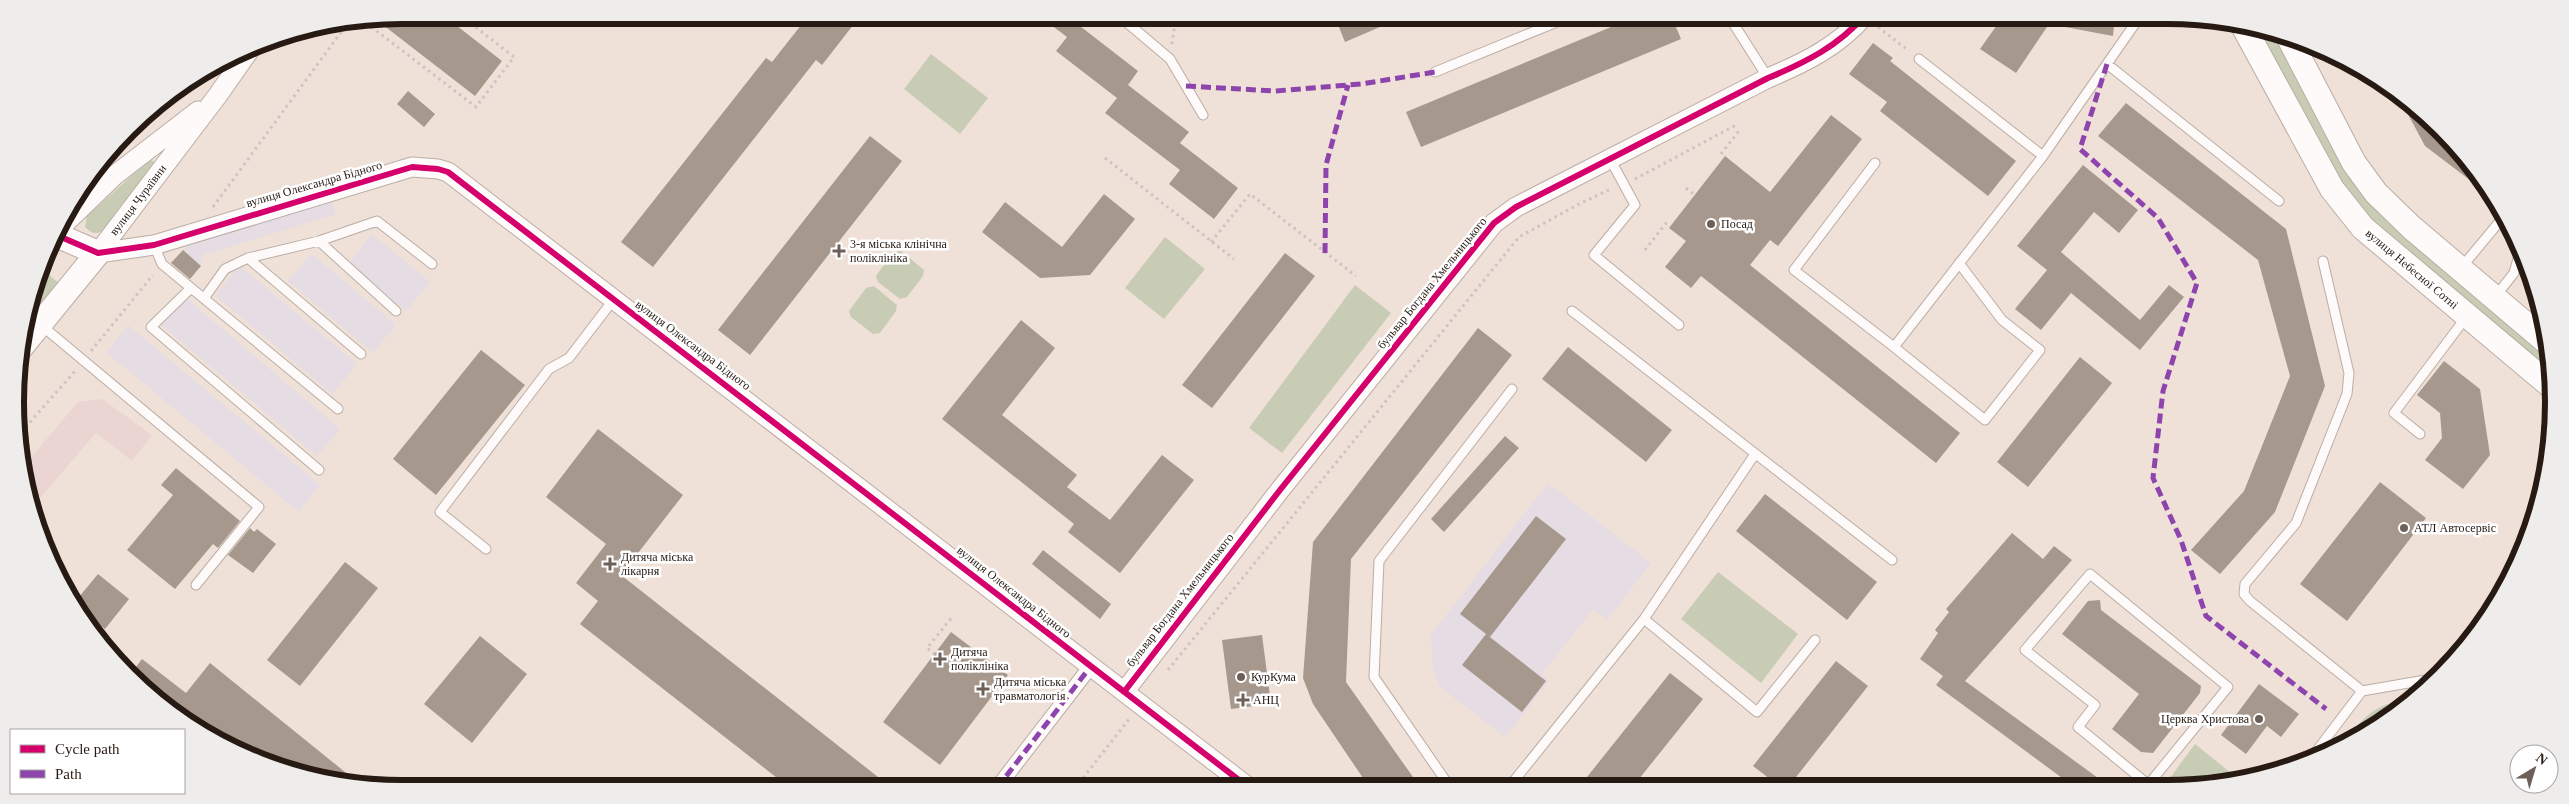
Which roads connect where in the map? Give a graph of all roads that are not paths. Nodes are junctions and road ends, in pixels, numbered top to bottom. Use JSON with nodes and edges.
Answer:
{"nodes":[{"id":1,"x":1129,"y":24,"type":"edge"},
{"id":2,"x":1552,"y":24,"type":"edge"},
{"id":3,"x":1734,"y":24,"type":"edge"},
{"id":4,"x":1858,"y":24,"type":"edge"},
{"id":5,"x":2135,"y":24,"type":"edge"},
{"id":6,"x":2247,"y":32,"type":"edge"},
{"id":7,"x":2293,"y":46,"type":"edge"},
{"id":8,"x":243,"y":59,"type":"edge"},
{"id":9,"x":1919,"y":59,"type":"road end"},
{"id":10,"x":2107,"y":64,"type":"junction"},
{"id":11,"x":1435,"y":72,"type":"dead end"},
{"id":12,"x":1768,"y":78,"type":"junction"},
{"id":13,"x":218,"y":95,"type":"junction"},
{"id":14,"x":1203,"y":115,"type":"dead end"},
{"id":15,"x":2043,"y":156,"type":"junction"},
{"id":16,"x":1610,"y":159,"type":"junction"},
{"id":17,"x":1875,"y":163,"type":"dead end"},
{"id":18,"x":2280,"y":201,"type":"dead end"},
{"id":19,"x":72,"y":216,"type":"edge"},
{"id":20,"x":2500,"y":223,"type":"edge"},
{"id":21,"x":62,"y":237,"type":"edge"},
{"id":22,"x":318,"y":241,"type":"junction"},
{"id":23,"x":154,"y":245,"type":"junction"},
{"id":24,"x":98,"y":253,"type":"junction"},
{"id":25,"x":248,"y":258,"type":"junction"},
{"id":26,"x":2322,"y":261,"type":"dead end"},
{"id":27,"x":2517,"y":261,"type":"edge"},
{"id":28,"x":432,"y":264,"type":"dead end"},
{"id":29,"x":1959,"y":264,"type":"junction"},
{"id":30,"x":2460,"y":269,"type":"junction"},
{"id":31,"x":191,"y":288,"type":"junction"},
{"id":32,"x":205,"y":297,"type":"junction"},
{"id":33,"x":2494,"y":297,"type":"junction"},
{"id":34,"x":614,"y":299,"type":"junction"},
{"id":35,"x":396,"y":311,"type":"dead end"},
{"id":36,"x":1572,"y":311,"type":"dead end"},
{"id":37,"x":2467,"y":316,"type":"junction"},
{"id":38,"x":41,"y":325,"type":"junction"},
{"id":39,"x":1679,"y":325,"type":"dead end"},
{"id":40,"x":2539,"y":336,"type":"edge"},
{"id":41,"x":29,"y":338,"type":"edge"},
{"id":42,"x":1894,"y":347,"type":"junction"},
{"id":43,"x":361,"y":354,"type":"dead end"},
{"id":44,"x":2544,"y":380,"type":"edge"},
{"id":45,"x":1512,"y":389,"type":"dead end"},
{"id":46,"x":338,"y":409,"type":"dead end"},
{"id":47,"x":2420,"y":434,"type":"dead end"},
{"id":48,"x":1755,"y":454,"type":"junction"},
{"id":49,"x":319,"y":470,"type":"dead end"},
{"id":50,"x":486,"y":549,"type":"dead end"},
{"id":51,"x":1892,"y":560,"type":"dead end"},
{"id":52,"x":196,"y":585,"type":"dead end"},
{"id":53,"x":1644,"y":619,"type":"junction"},
{"id":54,"x":1815,"y":640,"type":"dead end"},
{"id":55,"x":1091,"y":666,"type":"junction"},
{"id":56,"x":2422,"y":681,"type":"edge"},
{"id":57,"x":2362,"y":691,"type":"junction"},
{"id":58,"x":1124,"y":692,"type":"junction"},
{"id":59,"x":2319,"y":748,"type":"edge"},
{"id":60,"x":1003,"y":780,"type":"edge"},
{"id":61,"x":1238,"y":780,"type":"edge"},
{"id":62,"x":1445,"y":780,"type":"edge"},
{"id":63,"x":1515,"y":780,"type":"edge"},
{"id":64,"x":2143,"y":780,"type":"edge"},
{"id":65,"x":2153,"y":780,"type":"edge"}],
"edges":[{"from":1,"to":14,"type":"lane"},
{"from":2,"to":11,"type":"lane"},
{"from":3,"to":12,"type":"lane"},
{"from":4,"to":12,"type":"street","name":"бульвар Богдана Хмельницького"},
{"from":5,"to":10,"type":"lane"},
{"from":6,"to":37,"type":"street","name":"вулиця Небесної Сотні"},
{"from":7,"to":30,"type":"street"},
{"from":8,"to":13,"type":"street","name":"вулиця Чураївни"},
{"from":9,"to":15,"type":"lane"},
{"from":10,"to":15,"type":"lane"},
{"from":10,"to":18,"type":"lane"},
{"from":12,"to":16,"type":"street","name":"бульвар Богдана Хмельницького"},
{"from":13,"to":19,"type":"street","name":"вулиця Чураївни"},
{"from":13,"to":24,"type":"street","name":"вулиця Чураївни"},
{"from":15,"to":29,"type":"lane"},
{"from":16,"to":39,"type":"lane"},
{"from":16,"to":58,"type":"street","name":"бульвар Богдана Хмельницького"},
{"from":17,"to":42,"type":"lane"},
{"from":20,"to":30,"type":"lane"},
{"from":21,"to":24,"type":"street"},
{"from":22,"to":25,"type":"lane"},
{"from":22,"to":28,"type":"lane"},
{"from":22,"to":35,"type":"lane"},
{"from":23,"to":24,"type":"street","name":"вулиця Олександра Бідного"},
{"from":23,"to":31,"type":"lane"},
{"from":23,"to":34,"type":"street","name":"вулиця Олександра Бідного"},
{"from":24,"to":38,"type":"street","name":"вулиця Чураївни"},
{"from":25,"to":32,"type":"lane"},
{"from":25,"to":43,"type":"lane"},
{"from":26,"to":57,"type":"lane"},
{"from":27,"to":33,"type":"lane"},
{"from":29,"to":42,"type":"lane"},
{"from":29,"to":42,"type":"lane"},
{"from":30,"to":33,"type":"street"},
{"from":31,"to":32,"type":"lane"},
{"from":31,"to":49,"type":"lane"},
{"from":32,"to":46,"type":"lane"},
{"from":33,"to":40,"type":"street"},
{"from":34,"to":50,"type":"lane"},
{"from":34,"to":55,"type":"street","name":"вулиця Олександра Бідного"},
{"from":36,"to":48,"type":"lane"},
{"from":37,"to":44,"type":"street","name":"вулиця Небесної Сотні"},
{"from":37,"to":47,"type":"lane"},
{"from":38,"to":41,"type":"street","name":"вулиця Чураївни"},
{"from":38,"to":52,"type":"lane"},
{"from":45,"to":62,"type":"lane"},
{"from":48,"to":51,"type":"lane"},
{"from":48,"to":53,"type":"lane"},
{"from":53,"to":54,"type":"lane"},
{"from":53,"to":63,"type":"lane"},
{"from":55,"to":58,"type":"street","name":"вулиця Олександра Бідного"},
{"from":55,"to":60,"type":"street"},
{"from":56,"to":57,"type":"lane"},
{"from":57,"to":59,"type":"lane"},
{"from":58,"to":61,"type":"street","name":"вулиця Олександра Бідного"},
{"from":64,"to":65,"type":"lane"}]}
